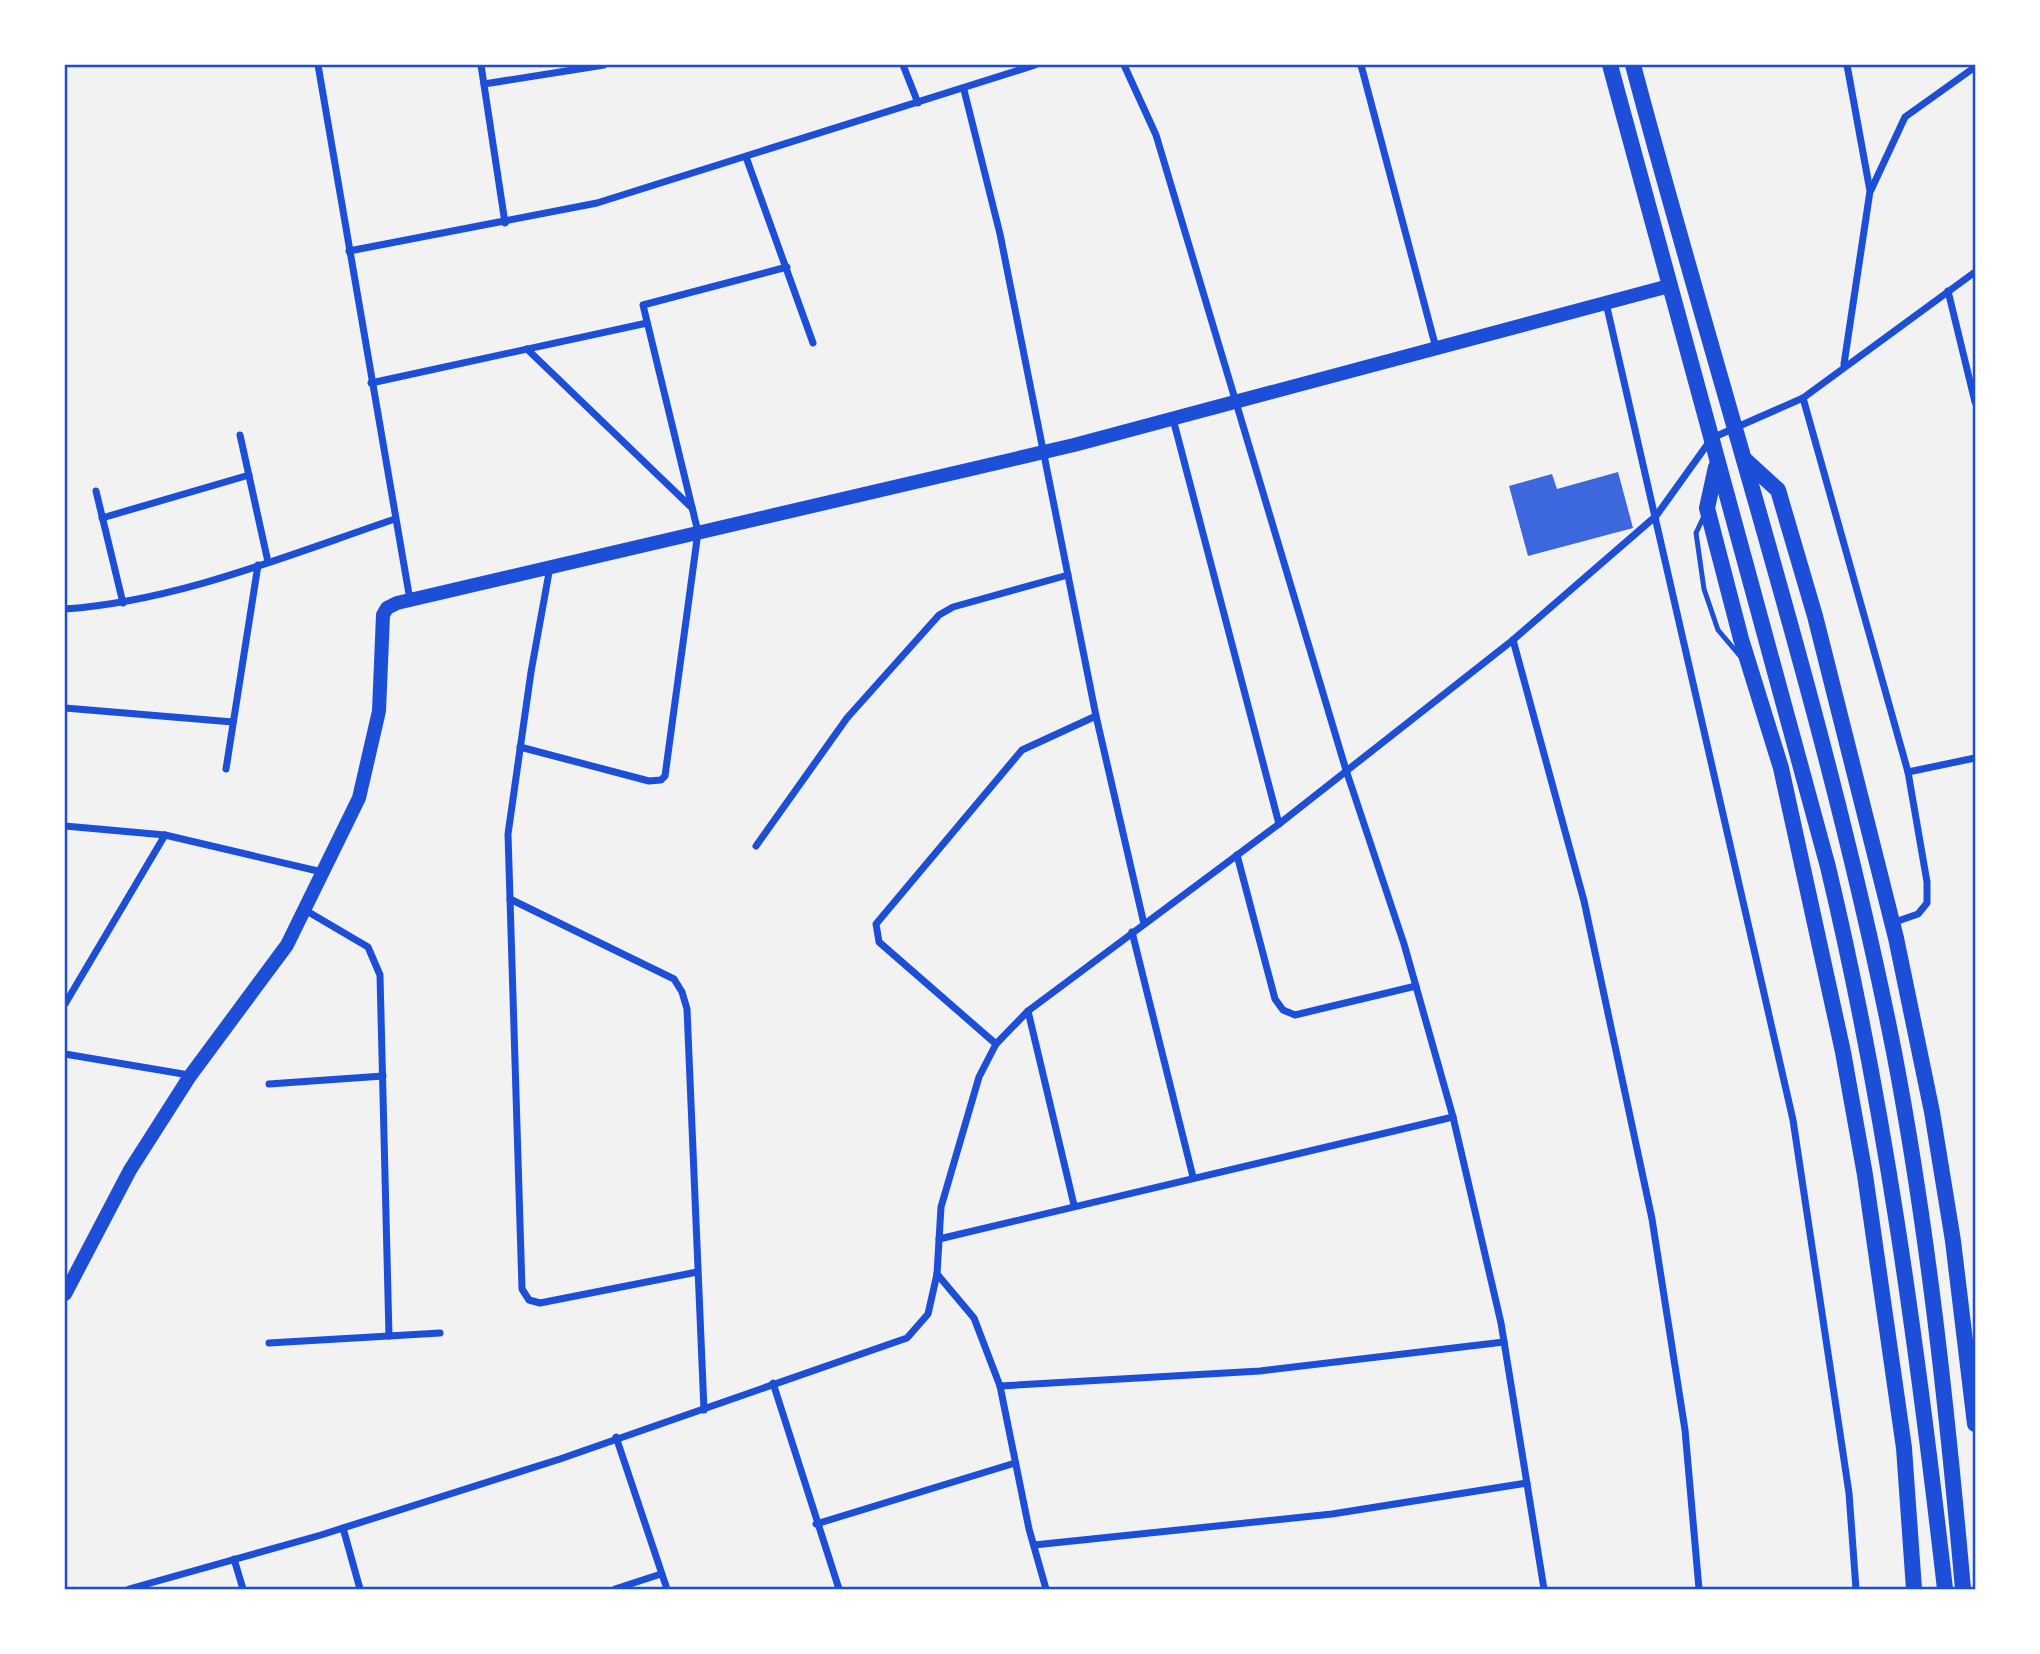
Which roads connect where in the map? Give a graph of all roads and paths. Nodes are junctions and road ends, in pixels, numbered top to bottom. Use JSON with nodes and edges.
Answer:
{"nodes":[{"id":1,"x":318,"y":65,"type":"edge"},
{"id":2,"x":481,"y":65,"type":"edge"},
{"id":3,"x":604,"y":65,"type":"edge"},
{"id":4,"x":903,"y":65,"type":"edge"},
{"id":5,"x":1035,"y":65,"type":"edge"},
{"id":6,"x":1124,"y":65,"type":"edge"},
{"id":7,"x":1361,"y":65,"type":"edge"},
{"id":8,"x":1610,"y":65,"type":"edge"},
{"id":9,"x":1633,"y":65,"type":"edge"},
{"id":10,"x":1847,"y":65,"type":"edge"},
{"id":11,"x":1975,"y":67,"type":"edge"},
{"id":12,"x":484,"y":84,"type":"junction"},
{"id":13,"x":964,"y":90,"type":"junction"},
{"id":14,"x":918,"y":103,"type":"junction"},
{"id":15,"x":746,"y":157,"type":"junction"},
{"id":16,"x":1870,"y":191,"type":"junction"},
{"id":17,"x":505,"y":223,"type":"junction"},
{"id":18,"x":349,"y":251,"type":"junction"},
{"id":19,"x":787,"y":267,"type":"junction"},
{"id":20,"x":1975,"y":272,"type":"edge"},
{"id":21,"x":1669,"y":286,"type":"junction"},
{"id":22,"x":1948,"y":291,"type":"junction"},
{"id":23,"x":1606,"y":303,"type":"junction"},
{"id":24,"x":647,"y":323,"type":"junction"},
{"id":25,"x":813,"y":343,"type":"dead end"},
{"id":26,"x":1436,"y":348,"type":"junction"},
{"id":27,"x":527,"y":349,"type":"junction"},
{"id":28,"x":1844,"y":364,"type":"junction"},
{"id":29,"x":371,"y":383,"type":"junction"},
{"id":30,"x":1802,"y":398,"type":"junction"},
{"id":31,"x":1975,"y":401,"type":"edge"},
{"id":32,"x":1238,"y":402,"type":"junction"},
{"id":33,"x":1173,"y":419,"type":"junction"},
{"id":34,"x":1735,"y":430,"type":"junction"},
{"id":35,"x":240,"y":435,"type":"dead end"},
{"id":36,"x":1712,"y":438,"type":"junction"},
{"id":37,"x":1042,"y":453,"type":"junction"},
{"id":38,"x":1743,"y":457,"type":"junction"},
{"id":39,"x":1717,"y":463,"type":"junction"},
{"id":40,"x":249,"y":475,"type":"junction"},
{"id":41,"x":96,"y":491,"type":"dead end"},
{"id":42,"x":1707,"y":508,"type":"junction"},
{"id":43,"x":692,"y":509,"type":"junction"},
{"id":44,"x":1656,"y":516,"type":"junction"},
{"id":45,"x":102,"y":517,"type":"junction"},
{"id":46,"x":395,"y":519,"type":"junction"},
{"id":47,"x":698,"y":532,"type":"junction"},
{"id":48,"x":268,"y":562,"type":"junction"},
{"id":49,"x":258,"y":565,"type":"junction"},
{"id":50,"x":551,"y":567,"type":"junction"},
{"id":51,"x":1068,"y":575,"type":"junction"},
{"id":52,"x":410,"y":600,"type":"junction"},
{"id":53,"x":123,"y":603,"type":"junction"},
{"id":54,"x":65,"y":609,"type":"edge"},
{"id":55,"x":1513,"y":640,"type":"junction"},
{"id":56,"x":1750,"y":666,"type":"junction"},
{"id":57,"x":65,"y":708,"type":"edge"},
{"id":58,"x":1096,"y":716,"type":"junction"},
{"id":59,"x":233,"y":722,"type":"junction"},
{"id":60,"x":520,"y":747,"type":"junction"},
{"id":61,"x":1975,"y":758,"type":"edge"},
{"id":62,"x":226,"y":769,"type":"dead end"},
{"id":63,"x":1346,"y":770,"type":"junction"},
{"id":64,"x":1908,"y":772,"type":"junction"},
{"id":65,"x":1279,"y":824,"type":"junction"},
{"id":66,"x":65,"y":826,"type":"edge"},
{"id":67,"x":165,"y":835,"type":"junction"},
{"id":68,"x":756,"y":846,"type":"dead end"},
{"id":69,"x":1237,"y":855,"type":"junction"},
{"id":70,"x":322,"y":872,"type":"junction"},
{"id":71,"x":510,"y":900,"type":"junction"},
{"id":72,"x":304,"y":909,"type":"junction"},
{"id":73,"x":1892,"y":923,"type":"junction"},
{"id":74,"x":1143,"y":924,"type":"junction"},
{"id":75,"x":1132,"y":932,"type":"junction"},
{"id":76,"x":1416,"y":986,"type":"junction"},
{"id":77,"x":65,"y":1004,"type":"edge"},
{"id":78,"x":1028,"y":1010,"type":"junction"},
{"id":79,"x":996,"y":1044,"type":"junction"},
{"id":80,"x":65,"y":1054,"type":"edge"},
{"id":81,"x":190,"y":1076,"type":"junction"},
{"id":82,"x":383,"y":1076,"type":"junction"},
{"id":83,"x":269,"y":1084,"type":"dead end"},
{"id":84,"x":1453,"y":1117,"type":"junction"},
{"id":85,"x":1193,"y":1177,"type":"junction"},
{"id":86,"x":1074,"y":1205,"type":"junction"},
{"id":87,"x":939,"y":1239,"type":"junction"},
{"id":88,"x":697,"y":1272,"type":"junction"},
{"id":89,"x":937,"y":1274,"type":"junction"},
{"id":90,"x":65,"y":1294,"type":"edge"},
{"id":91,"x":440,"y":1333,"type":"dead end"},
{"id":92,"x":389,"y":1336,"type":"junction"},
{"id":93,"x":1504,"y":1342,"type":"junction"},
{"id":94,"x":269,"y":1343,"type":"dead end"},
{"id":95,"x":773,"y":1384,"type":"junction"},
{"id":96,"x":1000,"y":1386,"type":"junction"},
{"id":97,"x":704,"y":1409,"type":"junction"},
{"id":98,"x":1975,"y":1424,"type":"edge"},
{"id":99,"x":616,"y":1437,"type":"junction"},
{"id":100,"x":1015,"y":1464,"type":"junction"},
{"id":101,"x":1527,"y":1483,"type":"junction"},
{"id":102,"x":816,"y":1524,"type":"junction"},
{"id":103,"x":343,"y":1528,"type":"junction"},
{"id":104,"x":1034,"y":1545,"type":"junction"},
{"id":105,"x":234,"y":1559,"type":"junction"},
{"id":106,"x":661,"y":1574,"type":"junction"},
{"id":107,"x":129,"y":1589,"type":"edge"},
{"id":108,"x":243,"y":1589,"type":"edge"},
{"id":109,"x":360,"y":1589,"type":"edge"},
{"id":110,"x":615,"y":1589,"type":"edge"},
{"id":111,"x":667,"y":1589,"type":"edge"},
{"id":112,"x":839,"y":1589,"type":"edge"},
{"id":113,"x":1046,"y":1589,"type":"edge"},
{"id":114,"x":1544,"y":1589,"type":"edge"},
{"id":115,"x":1699,"y":1589,"type":"edge"},
{"id":116,"x":1856,"y":1589,"type":"edge"},
{"id":117,"x":1914,"y":1589,"type":"edge"},
{"id":118,"x":1945,"y":1589,"type":"edge"},
{"id":119,"x":1963,"y":1589,"type":"edge"}],
"edges":[{"from":1,"to":18,"type":"street"},
{"from":2,"to":12,"type":"street"},
{"from":3,"to":12,"type":"street"},
{"from":4,"to":14,"type":"street"},
{"from":5,"to":13,"type":"street"},
{"from":6,"to":32,"type":"street"},
{"from":7,"to":26,"type":"street"},
{"from":8,"to":21,"type":"highway"},
{"from":9,"to":34,"type":"highway"},
{"from":10,"to":16,"type":"street"},
{"from":11,"to":16,"type":"street"},
{"from":12,"to":17,"type":"street"},
{"from":13,"to":14,"type":"street"},
{"from":13,"to":37,"type":"street"},
{"from":14,"to":15,"type":"street"},
{"from":15,"to":17,"type":"street"},
{"from":15,"to":19,"type":"street"},
{"from":16,"to":28,"type":"street"},
{"from":17,"to":18,"type":"street"},
{"from":18,"to":29,"type":"street"},
{"from":19,"to":24,"type":"street"},
{"from":19,"to":25,"type":"street"},
{"from":20,"to":22,"type":"street"},
{"from":21,"to":23,"type":"main road"},
{"from":21,"to":36,"type":"highway"},
{"from":22,"to":28,"type":"street"},
{"from":22,"to":31,"type":"street"},
{"from":23,"to":26,"type":"main road"},
{"from":23,"to":44,"type":"street"},
{"from":24,"to":27,"type":"street"},
{"from":24,"to":43,"type":"street"},
{"from":26,"to":32,"type":"main road"},
{"from":27,"to":29,"type":"street"},
{"from":27,"to":43,"type":"street"},
{"from":28,"to":30,"type":"street"},
{"from":29,"to":46,"type":"street"},
{"from":30,"to":34,"type":"street"},
{"from":30,"to":64,"type":"street"},
{"from":32,"to":33,"type":"main road"},
{"from":32,"to":63,"type":"street"},
{"from":33,"to":37,"type":"main road"},
{"from":33,"to":65,"type":"street"},
{"from":34,"to":36,"type":"street"},
{"from":34,"to":38,"type":"highway"},
{"from":35,"to":40,"type":"street"},
{"from":36,"to":39,"type":"highway"},
{"from":36,"to":44,"type":"street"},
{"from":37,"to":47,"type":"main road"},
{"from":37,"to":51,"type":"street"},
{"from":38,"to":73,"type":"highway"},
{"from":38,"to":119,"type":"highway"},
{"from":39,"to":42,"type":"highway"},
{"from":39,"to":118,"type":"highway"},
{"from":40,"to":45,"type":"street"},
{"from":40,"to":48,"type":"street"},
{"from":41,"to":45,"type":"street"},
{"from":42,"to":56,"type":"highway"},
{"from":42,"to":56,"type":"lane"},
{"from":43,"to":47,"type":"street"},
{"from":44,"to":55,"type":"street"},
{"from":44,"to":116,"type":"street"},
{"from":45,"to":53,"type":"street"},
{"from":46,"to":48,"type":"street"},
{"from":46,"to":52,"type":"street"},
{"from":47,"to":50,"type":"main road"},
{"from":47,"to":60,"type":"street"},
{"from":48,"to":49,"type":"street"},
{"from":49,"to":53,"type":"street"},
{"from":49,"to":59,"type":"street"},
{"from":50,"to":52,"type":"main road"},
{"from":50,"to":60,"type":"street"},
{"from":51,"to":58,"type":"street"},
{"from":51,"to":68,"type":"street"},
{"from":52,"to":70,"type":"main road"},
{"from":53,"to":54,"type":"street"},
{"from":55,"to":63,"type":"street"},
{"from":55,"to":115,"type":"street"},
{"from":56,"to":117,"type":"highway"},
{"from":57,"to":59,"type":"street"},
{"from":58,"to":74,"type":"street"},
{"from":58,"to":79,"type":"street"},
{"from":59,"to":62,"type":"street"},
{"from":60,"to":71,"type":"street"},
{"from":61,"to":64,"type":"street"},
{"from":63,"to":65,"type":"street"},
{"from":63,"to":76,"type":"street"},
{"from":64,"to":73,"type":"street"},
{"from":65,"to":69,"type":"street"},
{"from":66,"to":67,"type":"street"},
{"from":67,"to":70,"type":"street"},
{"from":67,"to":77,"type":"street"},
{"from":69,"to":74,"type":"street"},
{"from":69,"to":76,"type":"street"},
{"from":70,"to":72,"type":"main road"},
{"from":71,"to":88,"type":"street"},
{"from":71,"to":88,"type":"street"},
{"from":72,"to":81,"type":"main road"},
{"from":72,"to":82,"type":"street"},
{"from":73,"to":98,"type":"highway"},
{"from":74,"to":75,"type":"street"},
{"from":75,"to":78,"type":"street"},
{"from":75,"to":85,"type":"street"},
{"from":76,"to":84,"type":"street"},
{"from":78,"to":79,"type":"street"},
{"from":78,"to":86,"type":"street"},
{"from":79,"to":87,"type":"street"},
{"from":80,"to":81,"type":"street"},
{"from":81,"to":90,"type":"main road"},
{"from":82,"to":83,"type":"street"},
{"from":82,"to":92,"type":"street"},
{"from":84,"to":85,"type":"street"},
{"from":84,"to":93,"type":"street"},
{"from":85,"to":86,"type":"street"},
{"from":86,"to":87,"type":"street"},
{"from":87,"to":89,"type":"street"},
{"from":88,"to":97,"type":"street"},
{"from":89,"to":95,"type":"street"},
{"from":89,"to":96,"type":"street"},
{"from":91,"to":92,"type":"street"},
{"from":92,"to":94,"type":"street"},
{"from":93,"to":96,"type":"street"},
{"from":93,"to":101,"type":"street"},
{"from":95,"to":97,"type":"street"},
{"from":95,"to":102,"type":"street"},
{"from":96,"to":100,"type":"street"},
{"from":97,"to":99,"type":"street"},
{"from":99,"to":103,"type":"street"},
{"from":99,"to":106,"type":"street"},
{"from":100,"to":102,"type":"street"},
{"from":100,"to":104,"type":"street"},
{"from":101,"to":104,"type":"street"},
{"from":101,"to":114,"type":"street"},
{"from":102,"to":112,"type":"street"},
{"from":103,"to":105,"type":"street"},
{"from":103,"to":109,"type":"street"},
{"from":104,"to":113,"type":"street"},
{"from":105,"to":107,"type":"street"},
{"from":105,"to":108,"type":"street"},
{"from":106,"to":110,"type":"street"},
{"from":106,"to":111,"type":"street"}]}
